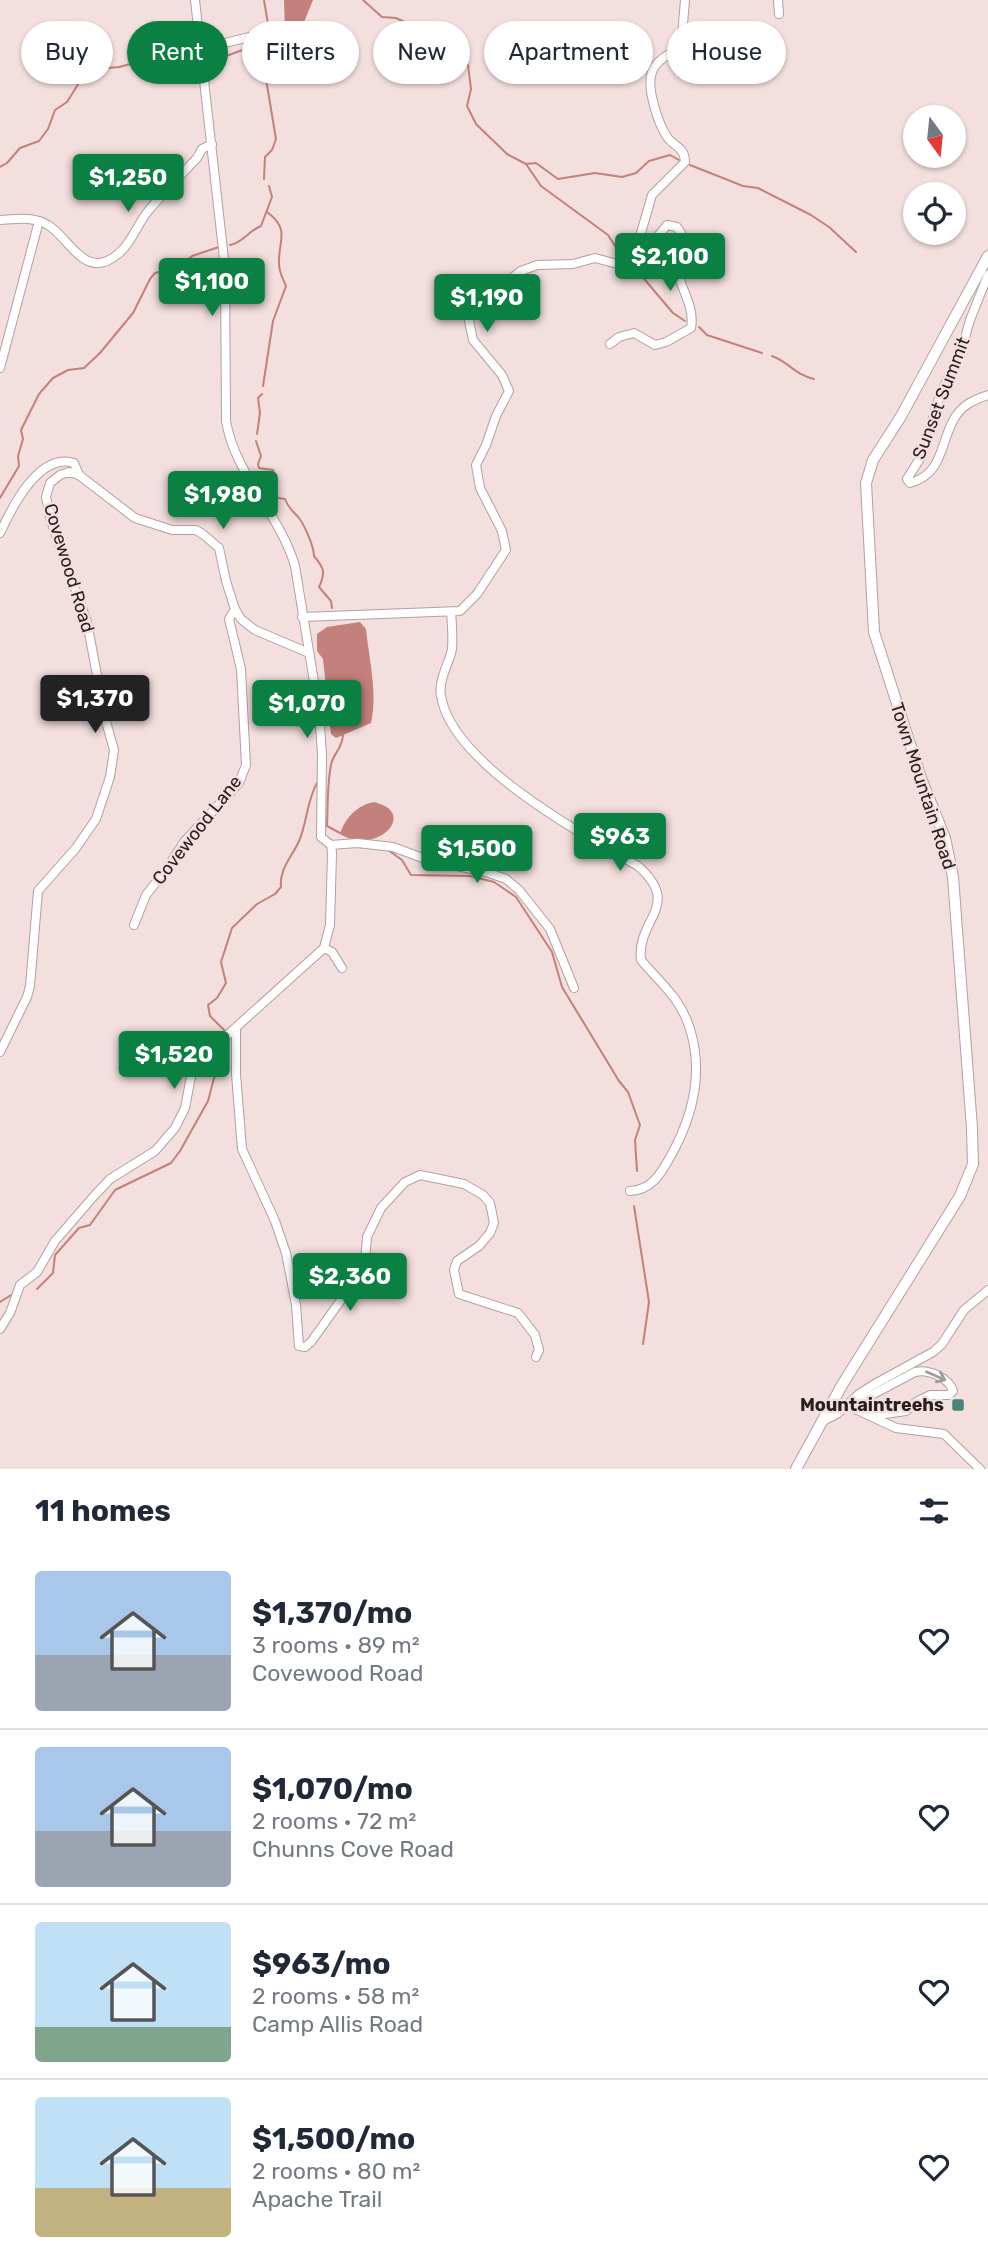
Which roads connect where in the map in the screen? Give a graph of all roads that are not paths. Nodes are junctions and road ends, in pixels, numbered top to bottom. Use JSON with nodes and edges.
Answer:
{"nodes":[{"id":1,"x":195,"y":0,"type":"edge"},
{"id":2,"x":685,"y":0,"type":"edge"},
{"id":3,"x":778,"y":0,"type":"edge"},
{"id":4,"x":779,"y":14,"type":"dead end"},
{"id":5,"x":198,"y":21,"type":"edge"},
{"id":6,"x":205,"y":84,"type":"edge"},
{"id":7,"x":212,"y":144,"type":"junction"},
{"id":8,"x":0,"y":220,"type":"edge"},
{"id":9,"x":39,"y":221,"type":"junction"},
{"id":10,"x":988,"y":257,"type":"edge"},
{"id":11,"x":621,"y":265,"type":"junction"},
{"id":12,"x":988,"y":275,"type":"edge"},
{"id":13,"x":610,"y":344,"type":"dead end"},
{"id":14,"x":0,"y":368,"type":"edge"},
{"id":15,"x":988,"y":395,"type":"edge"},
{"id":16,"x":79,"y":475,"type":"junction"},
{"id":17,"x":0,"y":533,"type":"edge"},
{"id":18,"x":235,"y":609,"type":"junction"},
{"id":19,"x":451,"y":612,"type":"junction"},
{"id":20,"x":302,"y":617,"type":"junction"},
{"id":21,"x":309,"y":653,"type":"junction"},
{"id":22,"x":331,"y":845,"type":"junction"},
{"id":23,"x":134,"y":925,"type":"dead end"},
{"id":24,"x":324,"y":948,"type":"junction"},
{"id":25,"x":342,"y":968,"type":"dead end"},
{"id":26,"x":574,"y":988,"type":"dead end"},
{"id":27,"x":236,"y":1029,"type":"junction"},
{"id":28,"x":0,"y":1052,"type":"edge"},
{"id":29,"x":630,"y":1191,"type":"dead end"},
{"id":30,"x":988,"y":1290,"type":"edge"},
{"id":31,"x":0,"y":1329,"type":"edge"},
{"id":32,"x":536,"y":1357,"type":"dead end"},
{"id":33,"x":847,"y":1405,"type":"junction"},
{"id":34,"x":857,"y":1410,"type":"junction"},
{"id":35,"x":871,"y":1416,"type":"junction"},
{"id":36,"x":823,"y":1422,"type":"junction"},
{"id":37,"x":796,"y":1469,"type":"edge"},
{"id":38,"x":980,"y":1469,"type":"edge"}],
"edges":[{"from":1,"to":5,"type":"street"},
{"from":2,"to":11,"type":"street"},
{"from":3,"to":4,"type":"street"},
{"from":6,"to":7,"type":"street"},
{"from":7,"to":9,"type":"street"},
{"from":7,"to":20,"type":"street"},
{"from":8,"to":9,"type":"street"},
{"from":9,"to":14,"type":"street"},
{"from":10,"to":36,"type":"main road","name":"Town Mountain Road"},
{"from":11,"to":13,"type":"street"},
{"from":11,"to":19,"type":"street"},
{"from":12,"to":15,"type":"street","name":"Sunset Summit"},
{"from":16,"to":17,"type":"street"},
{"from":16,"to":18,"type":"street"},
{"from":16,"to":28,"type":"street","name":"Covewood Road"},
{"from":18,"to":21,"type":"street"},
{"from":18,"to":23,"type":"street","name":"Covewood Lane"},
{"from":19,"to":20,"type":"street"},
{"from":19,"to":29,"type":"street"},
{"from":20,"to":21,"type":"street"},
{"from":21,"to":22,"type":"street"},
{"from":22,"to":24,"type":"street"},
{"from":22,"to":26,"type":"street"},
{"from":24,"to":25,"type":"street"},
{"from":24,"to":27,"type":"street"},
{"from":27,"to":31,"type":"street"},
{"from":27,"to":32,"type":"street"},
{"from":30,"to":33,"type":"street"},
{"from":33,"to":34,"type":"street"},
{"from":33,"to":36,"type":"street"},
{"from":34,"to":35,"type":"street"},
{"from":34,"to":35,"type":"street","one_way":true},
{"from":35,"to":38,"type":"street"},
{"from":36,"to":37,"type":"main road","name":"Town Mountain Road"}]}
